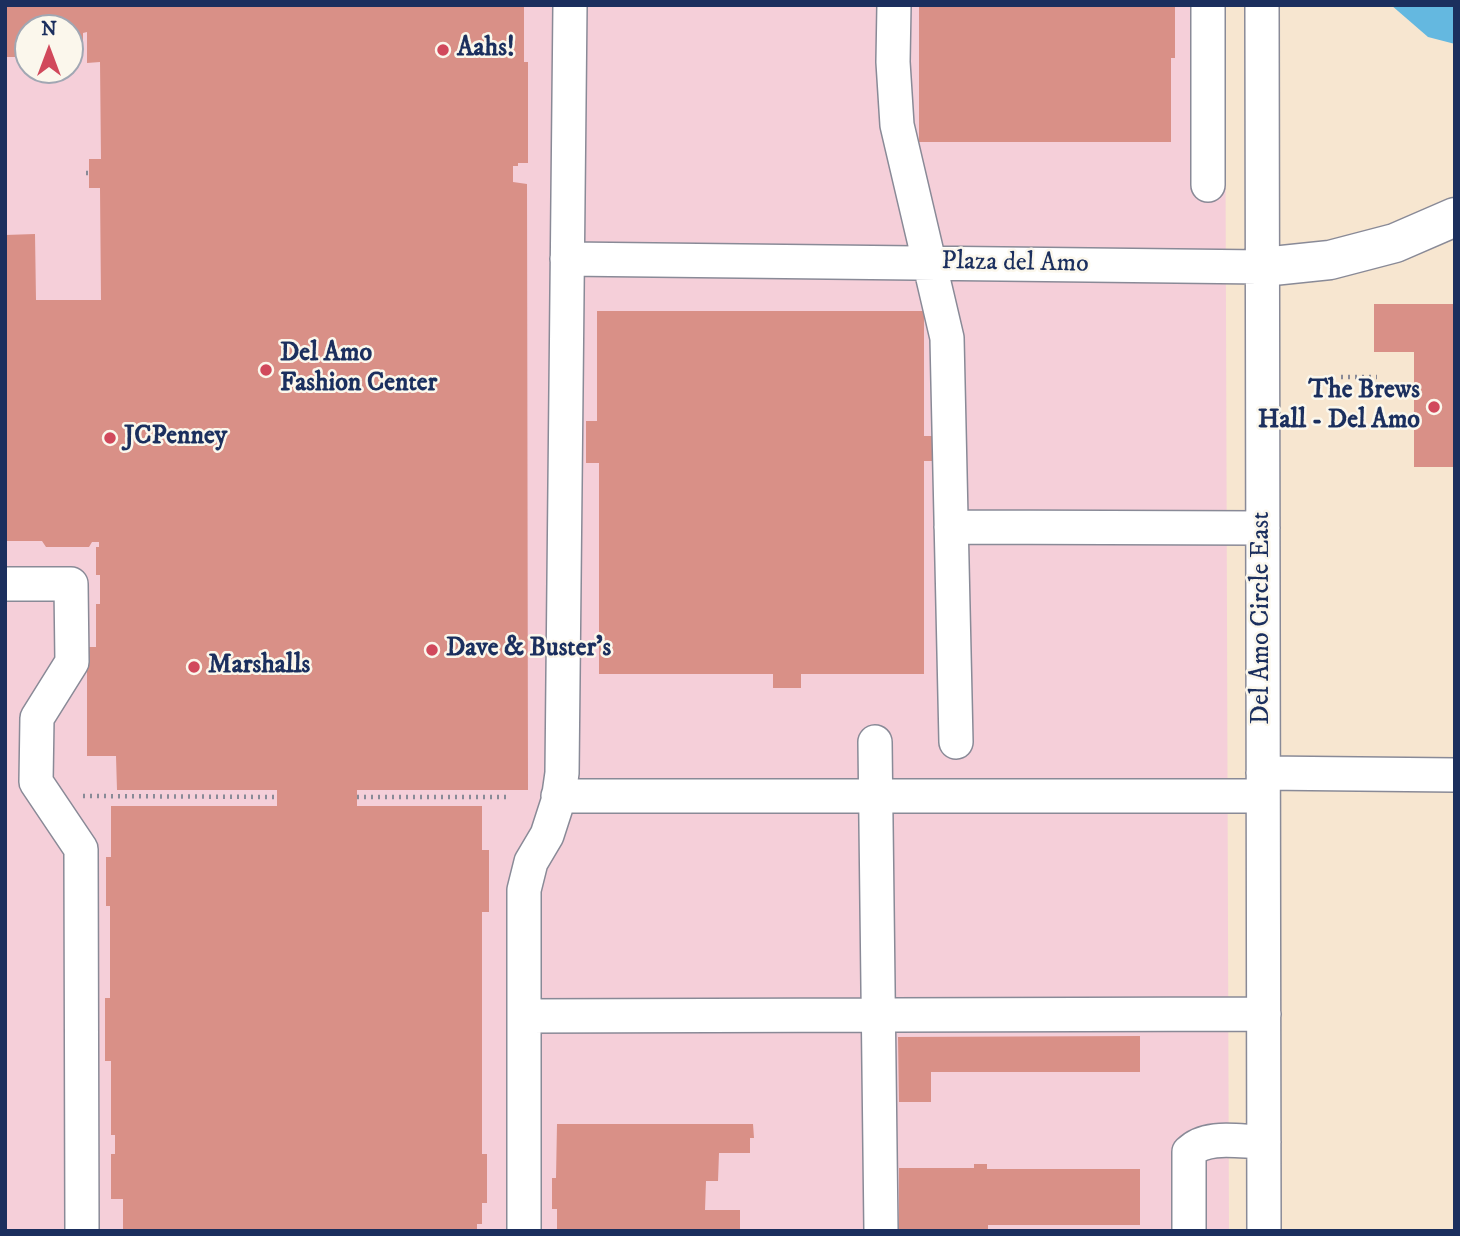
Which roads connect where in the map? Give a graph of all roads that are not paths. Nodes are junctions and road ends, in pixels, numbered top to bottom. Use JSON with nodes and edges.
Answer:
{"nodes":[{"id":1,"x":570,"y":5,"type":"edge"},
{"id":2,"x":894,"y":5,"type":"edge"},
{"id":3,"x":1208,"y":5,"type":"edge"},
{"id":4,"x":1262,"y":5,"type":"edge"},
{"id":5,"x":1208,"y":185,"type":"dead end"},
{"id":6,"x":1455,"y":218,"type":"edge"},
{"id":7,"x":567,"y":260,"type":"junction"},
{"id":8,"x":931,"y":263,"type":"junction"},
{"id":9,"x":1263,"y":267,"type":"junction"},
{"id":10,"x":951,"y":527,"type":"junction"},
{"id":11,"x":1263,"y":528,"type":"junction"},
{"id":12,"x":5,"y":584,"type":"edge"},
{"id":13,"x":875,"y":742,"type":"dead end"},
{"id":14,"x":956,"y":742,"type":"dead end"},
{"id":15,"x":1455,"y":775,"type":"edge"},
{"id":16,"x":1263,"y":785,"type":"junction"},
{"id":17,"x":558,"y":796,"type":"junction"},
{"id":18,"x":876,"y":796,"type":"junction"},
{"id":19,"x":1264,"y":1014,"type":"junction"},
{"id":20,"x":878,"y":1015,"type":"junction"},
{"id":21,"x":524,"y":1016,"type":"junction"},
{"id":22,"x":1264,"y":1142,"type":"junction"},
{"id":23,"x":82,"y":1231,"type":"edge"},
{"id":24,"x":524,"y":1231,"type":"edge"},
{"id":25,"x":881,"y":1231,"type":"edge"},
{"id":26,"x":1189,"y":1231,"type":"edge"},
{"id":27,"x":1264,"y":1231,"type":"edge"}],
"edges":[{"from":1,"to":7,"type":"street"},
{"from":2,"to":8,"type":"street"},
{"from":3,"to":5,"type":"street"},
{"from":4,"to":9,"type":"street","name":"Del Amo Circle East"},
{"from":6,"to":9,"type":"main road","name":"Plaza del Amo"},
{"from":7,"to":8,"type":"street","name":"Plaza del Amo"},
{"from":7,"to":17,"type":"street"},
{"from":8,"to":9,"type":"street","name":"Plaza del Amo"},
{"from":8,"to":10,"type":"street"},
{"from":9,"to":11,"type":"street","name":"Del Amo Circle East"},
{"from":10,"to":11,"type":"street"},
{"from":10,"to":14,"type":"street"},
{"from":11,"to":16,"type":"street","name":"Del Amo Circle East"},
{"from":12,"to":23,"type":"street"},
{"from":13,"to":18,"type":"street"},
{"from":15,"to":16,"type":"street"},
{"from":16,"to":18,"type":"street"},
{"from":16,"to":19,"type":"street","name":"Del Amo Circle East"},
{"from":17,"to":18,"type":"street"},
{"from":17,"to":21,"type":"street"},
{"from":18,"to":20,"type":"street"},
{"from":19,"to":20,"type":"street"},
{"from":19,"to":22,"type":"street","name":"Del Amo Circle East"},
{"from":20,"to":21,"type":"street"},
{"from":20,"to":25,"type":"street"},
{"from":21,"to":24,"type":"street"},
{"from":22,"to":26,"type":"street"},
{"from":22,"to":27,"type":"street","name":"Del Amo Circle East"}]}
